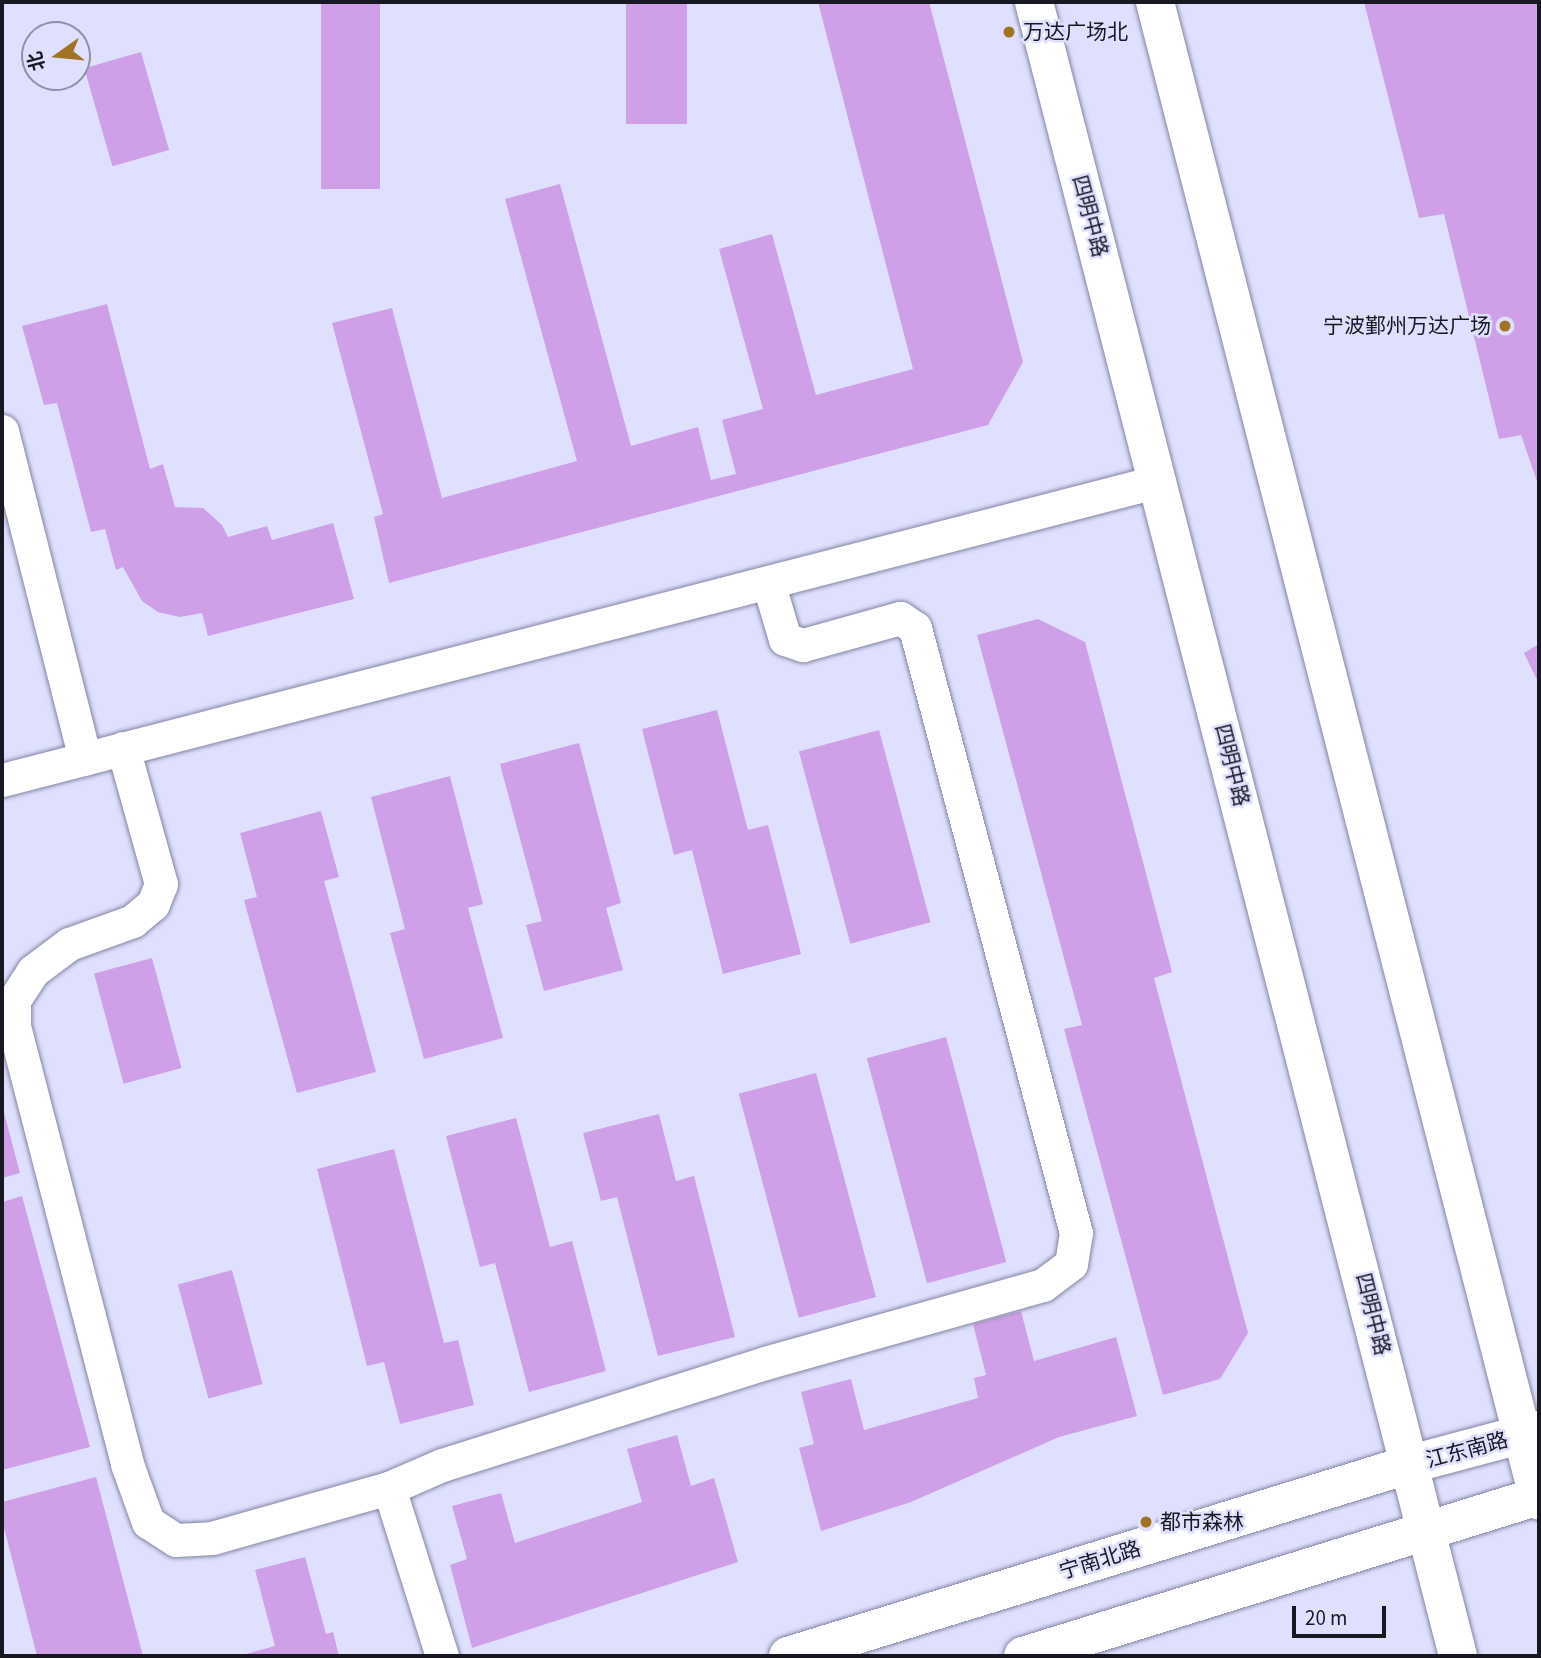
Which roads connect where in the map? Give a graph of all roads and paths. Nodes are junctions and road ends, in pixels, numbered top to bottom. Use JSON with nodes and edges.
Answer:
{"nodes":[{"id":1,"x":1034,"y":2,"type":"edge"},
{"id":2,"x":1155,"y":2,"type":"edge"},
{"id":3,"x":2,"y":431,"type":"edge"},
{"id":4,"x":1158,"y":481,"type":"junction"},
{"id":5,"x":768,"y":582,"type":"junction"},
{"id":6,"x":123,"y":748,"type":"junction"},
{"id":7,"x":85,"y":759,"type":"junction"},
{"id":8,"x":2,"y":780,"type":"edge"},
{"id":9,"x":1531,"y":1432,"type":"edge"},
{"id":10,"x":1411,"y":1465,"type":"junction"},
{"id":11,"x":389,"y":1488,"type":"junction"},
{"id":12,"x":1539,"y":1498,"type":"edge"},
{"id":13,"x":1428,"y":1529,"type":"junction"},
{"id":14,"x":442,"y":1656,"type":"edge"},
{"id":15,"x":788,"y":1656,"type":"edge"},
{"id":16,"x":1023,"y":1656,"type":"edge"},
{"id":17,"x":1458,"y":1656,"type":"edge"}],
"edges":[{"from":1,"to":4,"type":"main road","name":"四明中路"},
{"from":2,"to":9,"type":"main road"},
{"from":3,"to":7,"type":"street"},
{"from":4,"to":5,"type":"street"},
{"from":4,"to":10,"type":"main road","name":"四明中路"},
{"from":5,"to":6,"type":"street"},
{"from":5,"to":11,"type":"street"},
{"from":6,"to":7,"type":"street"},
{"from":6,"to":11,"type":"street"},
{"from":7,"to":8,"type":"street"},
{"from":9,"to":10,"type":"main road","name":"江东南路"},
{"from":9,"to":12,"type":"main road"},
{"from":10,"to":13,"type":"main road","name":"四明中路"},
{"from":10,"to":15,"type":"main road","name":"宁南北路"},
{"from":11,"to":14,"type":"street"},
{"from":12,"to":13,"type":"main road"},
{"from":13,"to":16,"type":"main road"},
{"from":13,"to":17,"type":"main road","name":"四明中路"}]}
